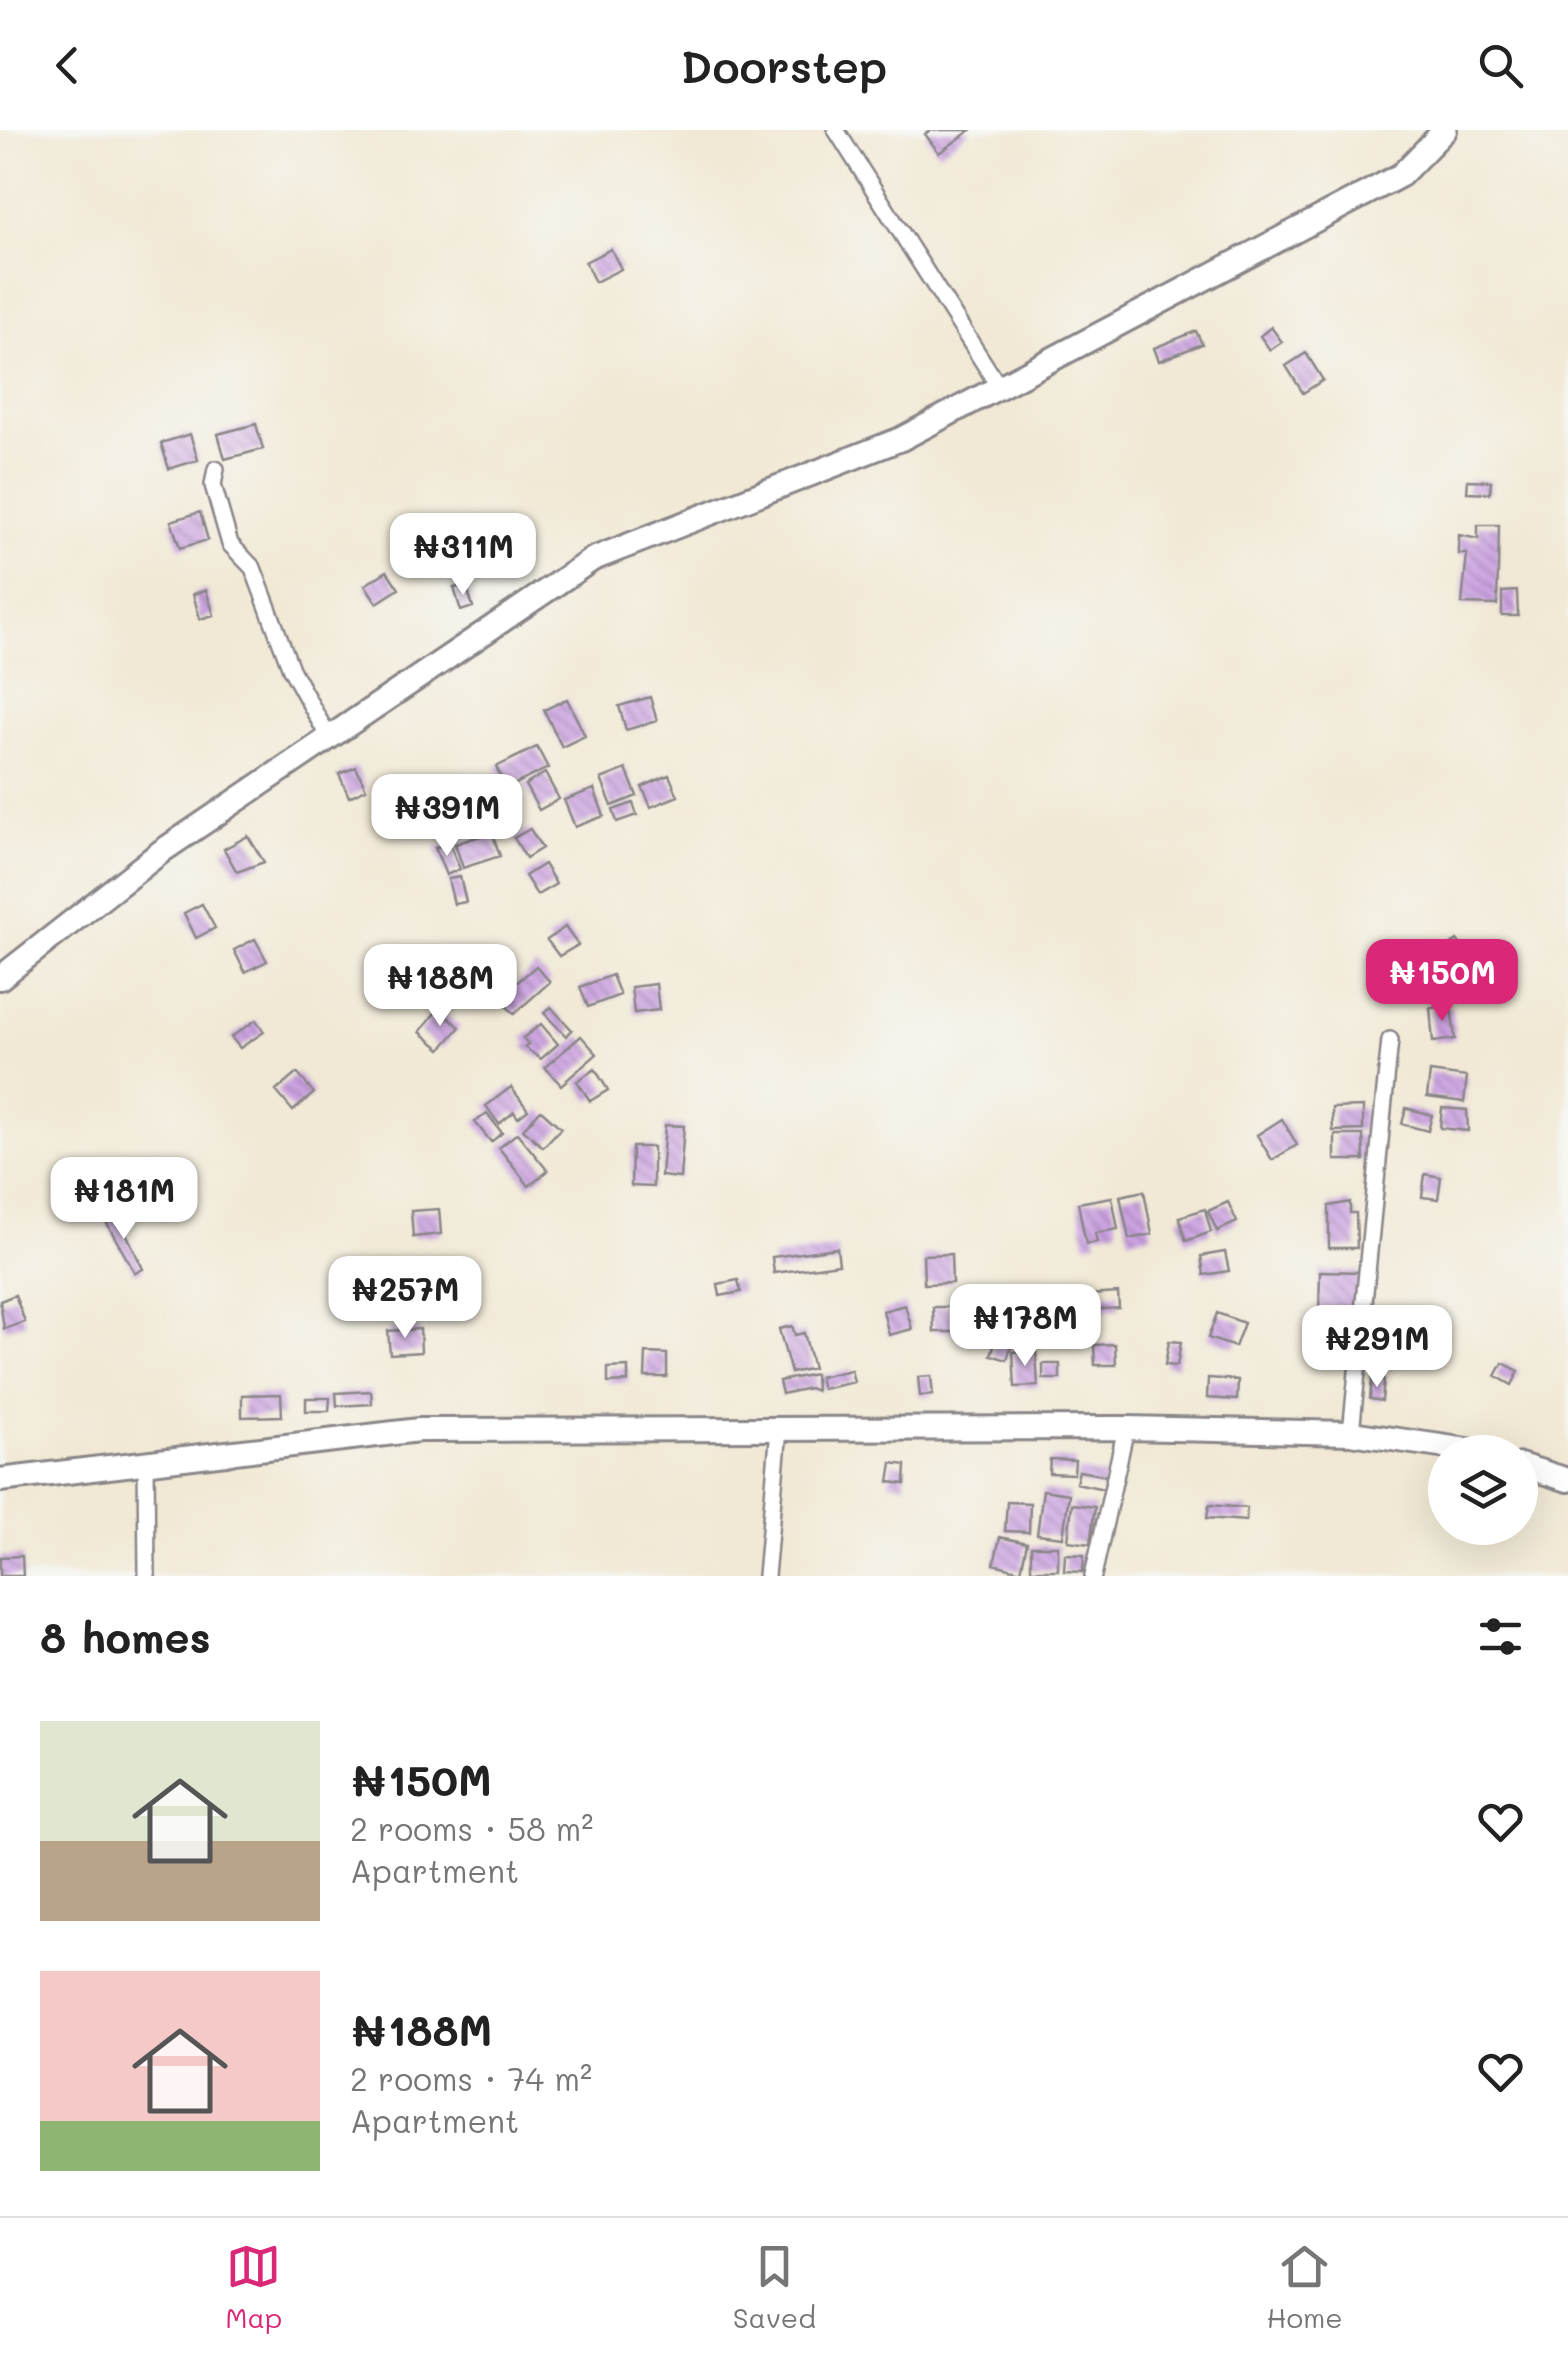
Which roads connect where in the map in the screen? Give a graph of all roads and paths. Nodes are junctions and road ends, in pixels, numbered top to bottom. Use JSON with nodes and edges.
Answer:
{"nodes":[{"id":1,"x":836,"y":130,"type":"edge"},
{"id":2,"x":1446,"y":130,"type":"edge"},
{"id":3,"x":999,"y":387,"type":"junction"},
{"id":4,"x":216,"y":469,"type":"dead end"},
{"id":5,"x":329,"y":738,"type":"junction"},
{"id":6,"x":0,"y":978,"type":"edge"},
{"id":7,"x":1390,"y":1040,"type":"dead end"},
{"id":8,"x":778,"y":1428,"type":"junction"},
{"id":9,"x":1126,"y":1428,"type":"junction"},
{"id":10,"x":1351,"y":1433,"type":"junction"},
{"id":11,"x":1428,"y":1444,"type":"edge"},
{"id":12,"x":146,"y":1461,"type":"junction"},
{"id":13,"x":1538,"y":1471,"type":"edge"},
{"id":14,"x":0,"y":1480,"type":"edge"},
{"id":15,"x":1568,"y":1480,"type":"edge"},
{"id":16,"x":147,"y":1576,"type":"edge"},
{"id":17,"x":766,"y":1576,"type":"edge"},
{"id":18,"x":1093,"y":1576,"type":"edge"}],
"edges":[{"from":1,"to":3,"type":"street"},
{"from":2,"to":3,"type":"main road"},
{"from":3,"to":5,"type":"main road"},
{"from":4,"to":5,"type":"street"},
{"from":5,"to":6,"type":"main road"},
{"from":7,"to":10,"type":"street"},
{"from":8,"to":9,"type":"main road"},
{"from":8,"to":12,"type":"main road"},
{"from":8,"to":17,"type":"street"},
{"from":9,"to":10,"type":"main road"},
{"from":9,"to":18,"type":"street"},
{"from":10,"to":11,"type":"main road"},
{"from":12,"to":14,"type":"main road"},
{"from":12,"to":16,"type":"street"},
{"from":13,"to":15,"type":"main road"}]}
